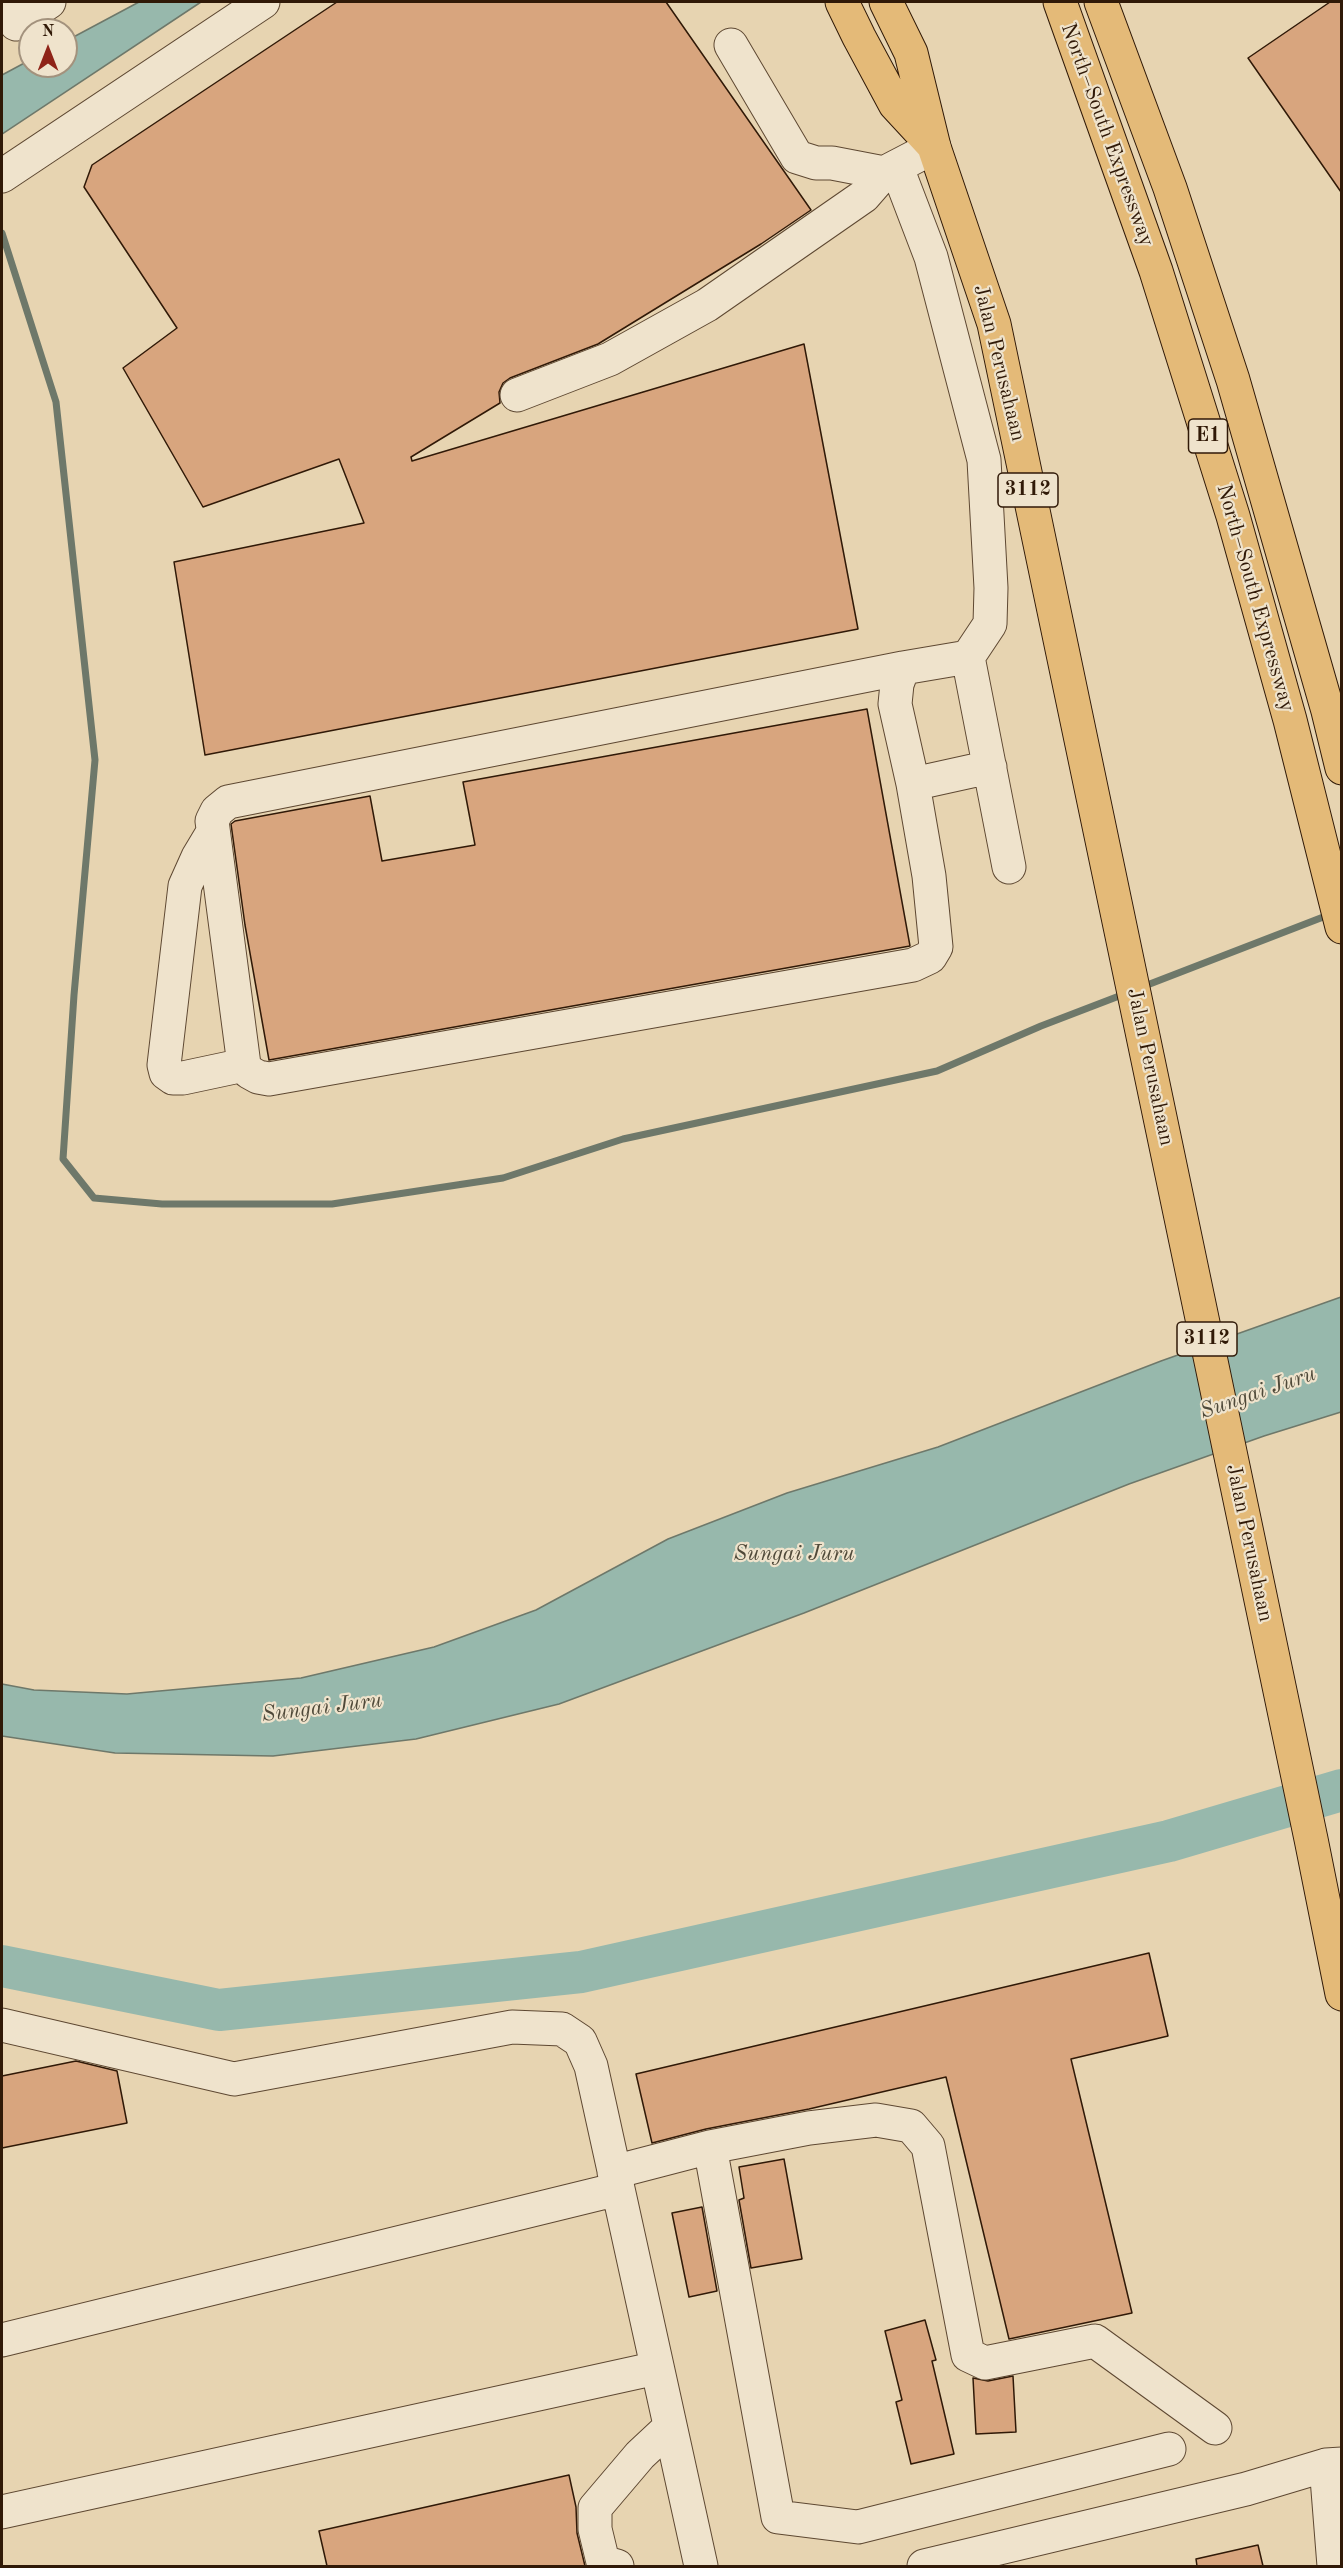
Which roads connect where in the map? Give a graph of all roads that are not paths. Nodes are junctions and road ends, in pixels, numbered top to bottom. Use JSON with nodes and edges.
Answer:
{"nodes":[{"id":1,"x":49,"y":2,"type":"edge"},
{"id":2,"x":263,"y":2,"type":"edge"},
{"id":3,"x":842,"y":2,"type":"edge"},
{"id":4,"x":886,"y":2,"type":"edge"},
{"id":5,"x":1059,"y":2,"type":"edge"},
{"id":6,"x":1101,"y":2,"type":"edge"},
{"id":7,"x":2,"y":3,"type":"edge"},
{"id":8,"x":731,"y":45,"type":"dead end"},
{"id":9,"x":934,"y":147,"type":"junction"},
{"id":10,"x":890,"y":170,"type":"junction"},
{"id":11,"x":2,"y":176,"type":"edge"},
{"id":12,"x":517,"y":395,"type":"dead end"},
{"id":13,"x":968,"y":657,"type":"junction"},
{"id":14,"x":903,"y":668,"type":"junction"},
{"id":15,"x":990,"y":767,"type":"junction"},
{"id":16,"x":1341,"y":768,"type":"edge"},
{"id":17,"x":913,"y":784,"type":"junction"},
{"id":18,"x":213,"y":832,"type":"junction"},
{"id":19,"x":1009,"y":867,"type":"dead end"},
{"id":20,"x":1341,"y":927,"type":"edge"},
{"id":21,"x":244,"y":1065,"type":"junction"},
{"id":22,"x":1341,"y":1994,"type":"edge"},
{"id":23,"x":2,"y":2025,"type":"edge"},
{"id":24,"x":710,"y":2147,"type":"junction"},
{"id":25,"x":616,"y":2180,"type":"junction"},
{"id":26,"x":2,"y":2340,"type":"edge"},
{"id":27,"x":657,"y":2368,"type":"junction"},
{"id":28,"x":670,"y":2427,"type":"junction"},
{"id":29,"x":1215,"y":2428,"type":"dead end"},
{"id":30,"x":1169,"y":2449,"type":"dead end"},
{"id":31,"x":1334,"y":2464,"type":"edge"},
{"id":32,"x":2,"y":2512,"type":"edge"},
{"id":33,"x":607,"y":2565,"type":"edge"},
{"id":34,"x":701,"y":2566,"type":"edge"},
{"id":35,"x":924,"y":2566,"type":"edge"},
{"id":36,"x":1334,"y":2566,"type":"edge"}],
"edges":[{"from":1,"to":7,"type":"lane"},
{"from":2,"to":11,"type":"lane"},
{"from":3,"to":9,"type":"main road","name":"Jalan Perusahaan","number":"3112"},
{"from":4,"to":9,"type":"main road","name":"Jalan Perusahaan","number":"3112"},
{"from":5,"to":20,"type":"main road","name":"North–South Expressway","number":"E1"},
{"from":6,"to":16,"type":"main road","name":"North–South Expressway","number":"E1"},
{"from":8,"to":10,"type":"lane"},
{"from":9,"to":10,"type":"lane"},
{"from":9,"to":22,"type":"main road","name":"Jalan Perusahaan","number":"3112"},
{"from":10,"to":12,"type":"lane"},
{"from":10,"to":13,"type":"lane"},
{"from":13,"to":14,"type":"lane"},
{"from":13,"to":15,"type":"lane"},
{"from":14,"to":17,"type":"lane"},
{"from":14,"to":18,"type":"lane"},
{"from":15,"to":17,"type":"lane"},
{"from":15,"to":19,"type":"lane"},
{"from":17,"to":21,"type":"lane"},
{"from":18,"to":21,"type":"lane"},
{"from":18,"to":21,"type":"lane"},
{"from":23,"to":25,"type":"lane"},
{"from":24,"to":25,"type":"lane"},
{"from":24,"to":29,"type":"lane"},
{"from":24,"to":30,"type":"lane"},
{"from":25,"to":26,"type":"lane"},
{"from":25,"to":27,"type":"lane"},
{"from":27,"to":28,"type":"lane"},
{"from":27,"to":32,"type":"lane"},
{"from":28,"to":33,"type":"lane"},
{"from":28,"to":34,"type":"lane"},
{"from":31,"to":35,"type":"lane"},
{"from":31,"to":36,"type":"lane"}]}
